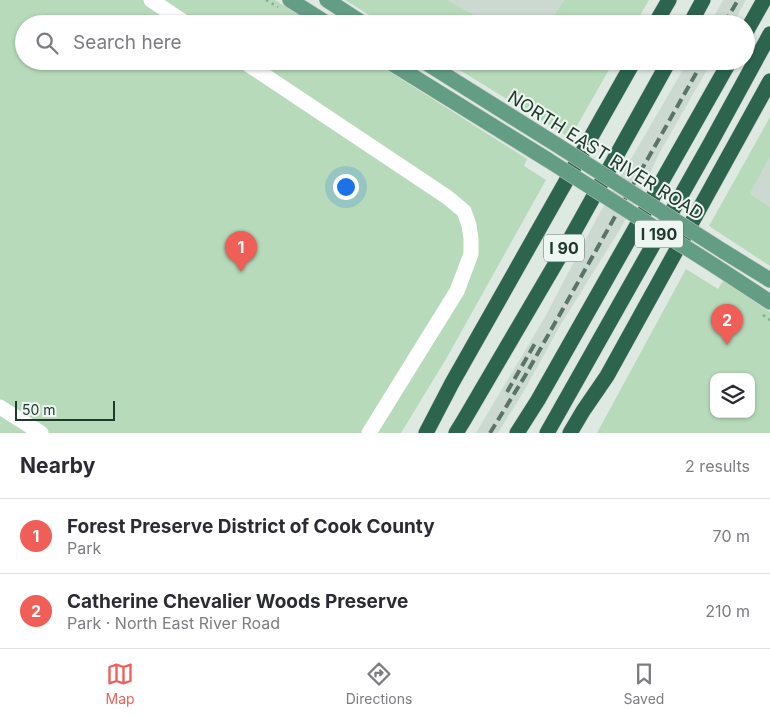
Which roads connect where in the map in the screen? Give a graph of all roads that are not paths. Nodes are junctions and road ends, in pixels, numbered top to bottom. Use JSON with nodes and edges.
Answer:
{"nodes":[{"id":1,"x":152,"y":0,"type":"edge"},
{"id":2,"x":290,"y":0,"type":"edge"},
{"id":3,"x":327,"y":0,"type":"edge"},
{"id":4,"x":669,"y":0,"type":"edge"},
{"id":5,"x":703,"y":0,"type":"edge"},
{"id":6,"x":764,"y":0,"type":"edge"},
{"id":7,"x":174,"y":15,"type":"edge"},
{"id":8,"x":314,"y":15,"type":"edge"},
{"id":9,"x":350,"y":15,"type":"edge"},
{"id":10,"x":660,"y":15,"type":"edge"},
{"id":11,"x":695,"y":15,"type":"edge"},
{"id":12,"x":755,"y":16,"type":"edge"},
{"id":13,"x":770,"y":34,"type":"edge"},
{"id":14,"x":755,"y":62,"type":"edge"},
{"id":15,"x":257,"y":70,"type":"edge"},
{"id":16,"x":403,"y":70,"type":"edge"},
{"id":17,"x":437,"y":70,"type":"edge"},
{"id":18,"x":629,"y":70,"type":"edge"},
{"id":19,"x":664,"y":70,"type":"edge"},
{"id":20,"x":725,"y":70,"type":"edge"},
{"id":21,"x":750,"y":70,"type":"edge"},
{"id":22,"x":770,"y":81,"type":"edge"},
{"id":23,"x":770,"y":280,"type":"edge"},
{"id":24,"x":770,"y":302,"type":"edge"},
{"id":25,"x":607,"y":376,"type":"junction"},
{"id":26,"x":452,"y":383,"type":"junction"},
{"id":27,"x":0,"y":407,"type":"edge"},
{"id":28,"x":40,"y":433,"type":"edge"},
{"id":29,"x":369,"y":433,"type":"edge"},
{"id":30,"x":419,"y":433,"type":"edge"},
{"id":31,"x":426,"y":433,"type":"edge"},
{"id":32,"x":456,"y":433,"type":"edge"},
{"id":33,"x":517,"y":433,"type":"edge"},
{"id":34,"x":547,"y":433,"type":"edge"},
{"id":35,"x":570,"y":433,"type":"edge"},
{"id":36,"x":581,"y":433,"type":"edge"}],
"edges":[{"from":1,"to":7,"type":"lane"},
{"from":2,"to":8,"type":"main road"},
{"from":3,"to":9,"type":"main road"},
{"from":4,"to":10,"type":"highway"},
{"from":5,"to":11,"type":"highway"},
{"from":6,"to":12,"type":"highway"},
{"from":13,"to":14,"type":"highway","number":"I 190"},
{"from":15,"to":29,"type":"lane"},
{"from":16,"to":24,"type":"main road","name":"NORTH EAST RIVER ROAD","bridge":true},
{"from":17,"to":23,"type":"main road","name":"NORTH EAST RIVER ROAD","bridge":true},
{"from":18,"to":26,"type":"highway"},
{"from":19,"to":32,"type":"highway","number":"I 90"},
{"from":20,"to":33,"type":"highway"},
{"from":21,"to":34,"type":"highway","number":"I 190"},
{"from":22,"to":25,"type":"highway"},
{"from":25,"to":35,"type":"highway"},
{"from":25,"to":36,"type":"highway"},
{"from":26,"to":30,"type":"highway"},
{"from":26,"to":31,"type":"highway"},
{"from":27,"to":28,"type":"lane"}]}
